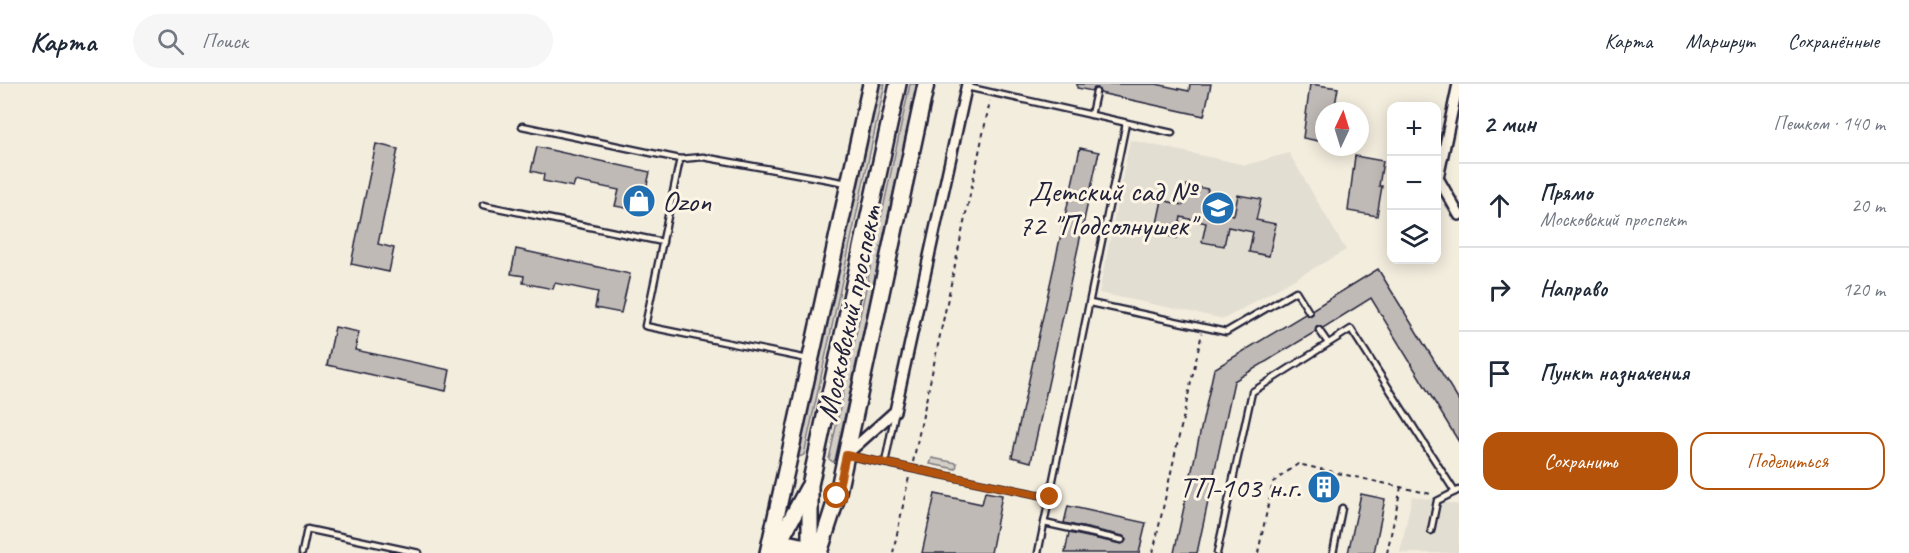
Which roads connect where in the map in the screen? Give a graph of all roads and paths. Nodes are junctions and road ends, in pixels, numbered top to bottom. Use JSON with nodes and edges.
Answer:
{"nodes":[{"id":1,"x":871,"y":84,"type":"edge"},
{"id":2,"x":898,"y":84,"type":"edge"},
{"id":3,"x":926,"y":84,"type":"edge"},
{"id":4,"x":1458,"y":84,"type":"edge"},
{"id":5,"x":967,"y":86,"type":"edge"},
{"id":6,"x":1096,"y":92,"type":"dead end"},
{"id":7,"x":992,"y":93,"type":"junction"},
{"id":8,"x":1091,"y":115,"type":"junction"},
{"id":9,"x":1126,"y":123,"type":"junction"},
{"id":10,"x":522,"y":126,"type":"dead end"},
{"id":11,"x":1172,"y":133,"type":"dead end"},
{"id":12,"x":680,"y":159,"type":"junction"},
{"id":13,"x":850,"y":183,"type":"junction"},
{"id":14,"x":483,"y":205,"type":"dead end"},
{"id":15,"x":1459,"y":214,"type":"edge"},
{"id":16,"x":663,"y":242,"type":"junction"},
{"id":17,"x":1090,"y":303,"type":"junction"},
{"id":18,"x":1309,"y":312,"type":"dead end"},
{"id":19,"x":1203,"y":327,"type":"junction"},
{"id":20,"x":1319,"y":330,"type":"dead end"},
{"id":21,"x":1328,"y":343,"type":"junction"},
{"id":22,"x":811,"y":360,"type":"junction"},
{"id":23,"x":896,"y":411,"type":"junction"},
{"id":24,"x":846,"y":455,"type":"junction"},
{"id":25,"x":885,"y":463,"type":"junction"},
{"id":26,"x":911,"y":468,"type":"junction"},
{"id":27,"x":810,"y":485,"type":"junction"},
{"id":28,"x":1401,"y":487,"type":"junction"},
{"id":29,"x":1457,"y":491,"type":"edge"},
{"id":30,"x":1437,"y":496,"type":"dead end"},
{"id":31,"x":1050,"y":497,"type":"junction"},
{"id":32,"x":1342,"y":508,"type":"dead end"},
{"id":33,"x":1044,"y":523,"type":"junction"},
{"id":34,"x":1431,"y":531,"type":"dead end"},
{"id":35,"x":1122,"y":540,"type":"dead end"},
{"id":36,"x":302,"y":553,"type":"edge"},
{"id":37,"x":419,"y":553,"type":"edge"},
{"id":38,"x":768,"y":553,"type":"edge"},
{"id":39,"x":775,"y":553,"type":"edge"},
{"id":40,"x":807,"y":553,"type":"edge"},
{"id":41,"x":819,"y":553,"type":"edge"},
{"id":42,"x":893,"y":553,"type":"edge"},
{"id":43,"x":1038,"y":553,"type":"edge"},
{"id":44,"x":1153,"y":553,"type":"edge"},
{"id":45,"x":1217,"y":553,"type":"edge"},
{"id":46,"x":1258,"y":553,"type":"edge"},
{"id":47,"x":1333,"y":553,"type":"edge"},
{"id":48,"x":1387,"y":553,"type":"edge"}],
"edges":[{"from":1,"to":13,"type":"main road","name":"Московский проспект"},
{"from":2,"to":27,"type":"main road","name":"Московский проспект"},
{"from":3,"to":24,"type":"main road","name":"Московский проспект"},
{"from":4,"to":15,"type":"street"},
{"from":5,"to":7,"type":"lane"},
{"from":5,"to":23,"type":"street"},
{"from":6,"to":8,"type":"lane"},
{"from":7,"to":8,"type":"lane"},
{"from":7,"to":26,"type":"path"},
{"from":8,"to":9,"type":"lane"},
{"from":9,"to":11,"type":"lane"},
{"from":9,"to":17,"type":"lane"},
{"from":10,"to":12,"type":"lane"},
{"from":12,"to":13,"type":"lane"},
{"from":12,"to":16,"type":"lane"},
{"from":13,"to":22,"type":"main road","name":"Московский проспект"},
{"from":14,"to":16,"type":"lane"},
{"from":16,"to":22,"type":"lane"},
{"from":17,"to":19,"type":"lane"},
{"from":17,"to":31,"type":"lane"},
{"from":18,"to":19,"type":"lane"},
{"from":19,"to":44,"type":"path"},
{"from":20,"to":21,"type":"lane"},
{"from":21,"to":29,"type":"lane"},
{"from":21,"to":45,"type":"lane"},
{"from":22,"to":38,"type":"main road","name":"Московский проспект"},
{"from":23,"to":24,"type":"street"},
{"from":23,"to":25,"type":"lane"},
{"from":24,"to":25,"type":"lane"},
{"from":24,"to":41,"type":"main road","name":"Московский проспект"},
{"from":25,"to":26,"type":"lane"},
{"from":26,"to":31,"type":"lane"},
{"from":26,"to":42,"type":"path"},
{"from":27,"to":39,"type":"main road","name":"Московский проспект"},
{"from":27,"to":40,"type":"main road","name":"Московский проспект"},
{"from":28,"to":30,"type":"path"},
{"from":28,"to":46,"type":"path"},
{"from":28,"to":48,"type":"path"},
{"from":29,"to":34,"type":"lane"},
{"from":31,"to":33,"type":"lane"},
{"from":32,"to":47,"type":"lane"},
{"from":33,"to":35,"type":"lane"},
{"from":33,"to":43,"type":"lane"},
{"from":36,"to":37,"type":"lane"},
{"from":39,"to":40,"type":"main road"}]}
